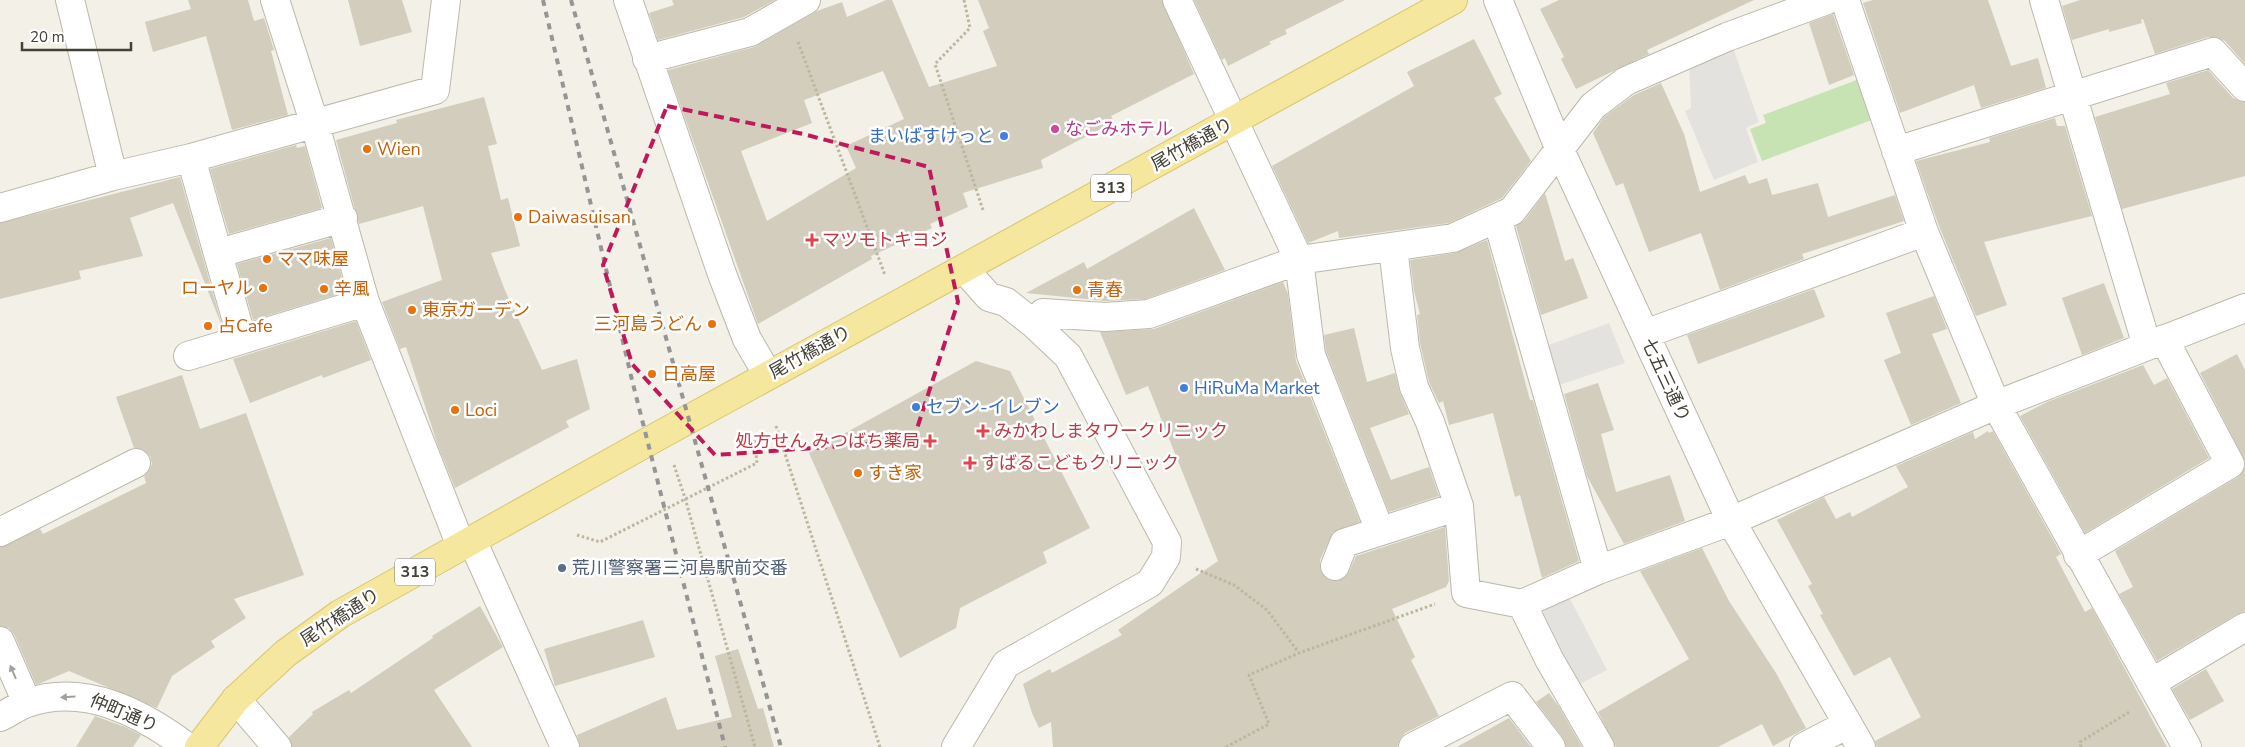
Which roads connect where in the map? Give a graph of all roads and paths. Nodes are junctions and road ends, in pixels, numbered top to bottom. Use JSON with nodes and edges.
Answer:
{"nodes":[{"id":1,"x":70,"y":0,"type":"edge"},
{"id":2,"x":275,"y":0,"type":"edge"},
{"id":3,"x":446,"y":0,"type":"edge"},
{"id":4,"x":628,"y":0,"type":"edge"},
{"id":5,"x":964,"y":0,"type":"edge"},
{"id":6,"x":1177,"y":0,"type":"edge"},
{"id":7,"x":1453,"y":0,"type":"edge"},
{"id":8,"x":1498,"y":0,"type":"edge"},
{"id":9,"x":1827,"y":0,"type":"edge"},
{"id":10,"x":1845,"y":0,"type":"edge"},
{"id":11,"x":2044,"y":0,"type":"edge"},
{"id":12,"x":791,"y":4,"type":"edge"},
{"id":13,"x":647,"y":59,"type":"junction"},
{"id":14,"x":2245,"y":88,"type":"edge"},
{"id":15,"x":2073,"y":97,"type":"junction"},
{"id":16,"x":1233,"y":122,"type":"junction"},
{"id":17,"x":315,"y":124,"type":"junction"},
{"id":18,"x":1560,"y":150,"type":"junction"},
{"id":19,"x":1896,"y":151,"type":"junction"},
{"id":20,"x":191,"y":158,"type":"junction"},
{"id":21,"x":112,"y":176,"type":"junction"},
{"id":22,"x":0,"y":208,"type":"edge"},
{"id":23,"x":983,"y":210,"type":"dead end"},
{"id":24,"x":343,"y":218,"type":"junction"},
{"id":25,"x":1497,"y":218,"type":"junction"},
{"id":26,"x":1924,"y":232,"type":"junction"},
{"id":27,"x":1393,"y":248,"type":"junction"},
{"id":28,"x":219,"y":254,"type":"junction"},
{"id":29,"x":1299,"y":260,"type":"junction"},
{"id":30,"x":964,"y":269,"type":"junction"},
{"id":31,"x":365,"y":302,"type":"junction"},
{"id":32,"x":895,"y":306,"type":"junction"},
{"id":33,"x":2245,"y":308,"type":"edge"},
{"id":34,"x":1034,"y":324,"type":"junction"},
{"id":35,"x":1644,"y":334,"type":"junction"},
{"id":36,"x":242,"y":339,"type":"junction"},
{"id":37,"x":2155,"y":343,"type":"junction"},
{"id":38,"x":188,"y":356,"type":"dead end"},
{"id":39,"x":768,"y":375,"type":"junction"},
{"id":40,"x":1996,"y":404,"type":"junction"},
{"id":41,"x":776,"y":426,"type":"dead end"},
{"id":42,"x":754,"y":438,"type":"dead end"},
{"id":43,"x":136,"y":462,"type":"dead end"},
{"id":44,"x":674,"y":465,"type":"dead end"},
{"id":45,"x":685,"y":498,"type":"junction"},
{"id":46,"x":1459,"y":506,"type":"junction"},
{"id":47,"x":1731,"y":521,"type":"junction"},
{"id":48,"x":1380,"y":531,"type":"junction"},
{"id":49,"x":0,"y":532,"type":"edge"},
{"id":50,"x":577,"y":535,"type":"dead end"},
{"id":51,"x":466,"y":543,"type":"junction"},
{"id":52,"x":2078,"y":555,"type":"junction"},
{"id":53,"x":1166,"y":557,"type":"junction"},
{"id":54,"x":1335,"y":566,"type":"dead end"},
{"id":55,"x":1598,"y":570,"type":"junction"},
{"id":56,"x":1466,"y":593,"type":"junction"},
{"id":57,"x":1522,"y":604,"type":"junction"},
{"id":58,"x":2245,"y":627,"type":"edge"},
{"id":59,"x":0,"y":641,"type":"edge"},
{"id":60,"x":1299,"y":654,"type":"junction"},
{"id":61,"x":2154,"y":689,"type":"junction"},
{"id":62,"x":236,"y":698,"type":"junction"},
{"id":63,"x":27,"y":703,"type":"junction"},
{"id":64,"x":0,"y":717,"type":"edge"},
{"id":65,"x":1855,"y":735,"type":"edge"},
{"id":66,"x":187,"y":747,"type":"edge"},
{"id":67,"x":199,"y":747,"type":"edge"},
{"id":68,"x":277,"y":747,"type":"edge"},
{"id":69,"x":565,"y":747,"type":"edge"},
{"id":70,"x":755,"y":747,"type":"edge"},
{"id":71,"x":880,"y":747,"type":"edge"},
{"id":72,"x":956,"y":747,"type":"edge"},
{"id":73,"x":1226,"y":747,"type":"edge"},
{"id":74,"x":1413,"y":747,"type":"edge"},
{"id":75,"x":1551,"y":747,"type":"edge"},
{"id":76,"x":1600,"y":747,"type":"edge"},
{"id":77,"x":1804,"y":747,"type":"edge"},
{"id":78,"x":2081,"y":747,"type":"edge"},
{"id":79,"x":2187,"y":747,"type":"edge"}],
"edges":[{"from":1,"to":21,"type":"street"},
{"from":2,"to":17,"type":"street"},
{"from":3,"to":17,"type":"street"},
{"from":4,"to":13,"type":"street"},
{"from":5,"to":23,"type":"path"},
{"from":6,"to":16,"type":"street"},
{"from":7,"to":16,"type":"main road","name":"尾竹橋通り","number":"313"},
{"from":8,"to":18,"type":"street","name":"七五三通り"},
{"from":9,"to":18,"type":"street"},
{"from":10,"to":19,"type":"street"},
{"from":11,"to":15,"type":"street"},
{"from":12,"to":13,"type":"street"},
{"from":12,"to":32,"type":"path"},
{"from":13,"to":39,"type":"street"},
{"from":14,"to":15,"type":"street"},
{"from":15,"to":19,"type":"street"},
{"from":15,"to":37,"type":"street"},
{"from":16,"to":29,"type":"street"},
{"from":16,"to":30,"type":"main road","name":"尾竹橋通り","number":"313"},
{"from":17,"to":20,"type":"street"},
{"from":17,"to":24,"type":"street"},
{"from":18,"to":25,"type":"street"},
{"from":18,"to":35,"type":"street","name":"七五三通り"},
{"from":19,"to":26,"type":"street"},
{"from":20,"to":21,"type":"street"},
{"from":20,"to":28,"type":"street"},
{"from":21,"to":22,"type":"street"},
{"from":24,"to":28,"type":"street"},
{"from":24,"to":31,"type":"street"},
{"from":25,"to":27,"type":"street"},
{"from":25,"to":55,"type":"street"},
{"from":26,"to":35,"type":"street"},
{"from":26,"to":40,"type":"street"},
{"from":27,"to":29,"type":"street"},
{"from":27,"to":46,"type":"street"},
{"from":28,"to":36,"type":"street"},
{"from":29,"to":34,"type":"street"},
{"from":29,"to":48,"type":"street"},
{"from":30,"to":32,"type":"main road","name":"尾竹橋通り","number":"313"},
{"from":30,"to":34,"type":"street"},
{"from":31,"to":36,"type":"street"},
{"from":31,"to":51,"type":"street"},
{"from":32,"to":39,"type":"main road","name":"尾竹橋通り","number":"313"},
{"from":33,"to":37,"type":"street"},
{"from":34,"to":53,"type":"street"},
{"from":35,"to":47,"type":"street","name":"七五三通り"},
{"from":36,"to":38,"type":"street"},
{"from":37,"to":40,"type":"street"},
{"from":37,"to":52,"type":"street"},
{"from":39,"to":51,"type":"main road","name":"尾竹橋通り","number":"313"},
{"from":40,"to":47,"type":"street"},
{"from":40,"to":52,"type":"street"},
{"from":41,"to":71,"type":"path"},
{"from":42,"to":45,"type":"path"},
{"from":43,"to":49,"type":"street"},
{"from":44,"to":45,"type":"path"},
{"from":45,"to":50,"type":"path"},
{"from":45,"to":70,"type":"path"},
{"from":46,"to":48,"type":"street"},
{"from":46,"to":56,"type":"street"},
{"from":47,"to":55,"type":"street"},
{"from":47,"to":65,"type":"street","name":"七五三通り"},
{"from":48,"to":54,"type":"street"},
{"from":51,"to":62,"type":"main road","name":"尾竹橋通り","number":"313"},
{"from":51,"to":69,"type":"street"},
{"from":52,"to":61,"type":"street"},
{"from":53,"to":60,"type":"path"},
{"from":53,"to":72,"type":"street"},
{"from":55,"to":57,"type":"street"},
{"from":56,"to":57,"type":"street"},
{"from":56,"to":60,"type":"path"},
{"from":57,"to":76,"type":"street"},
{"from":58,"to":61,"type":"street"},
{"from":63,"to":59,"type":"street","one_way":true},
{"from":60,"to":73,"type":"path"},
{"from":61,"to":78,"type":"path"},
{"from":61,"to":79,"type":"street"},
{"from":62,"to":67,"type":"main road","name":"尾竹橋通り","number":"313"},
{"from":62,"to":68,"type":"street"},
{"from":63,"to":64,"type":"street","name":"仲町通り"},
{"from":66,"to":63,"type":"street","name":"仲町通り","one_way":true},
{"from":65,"to":77,"type":"street"},
{"from":74,"to":75,"type":"street"}]}
